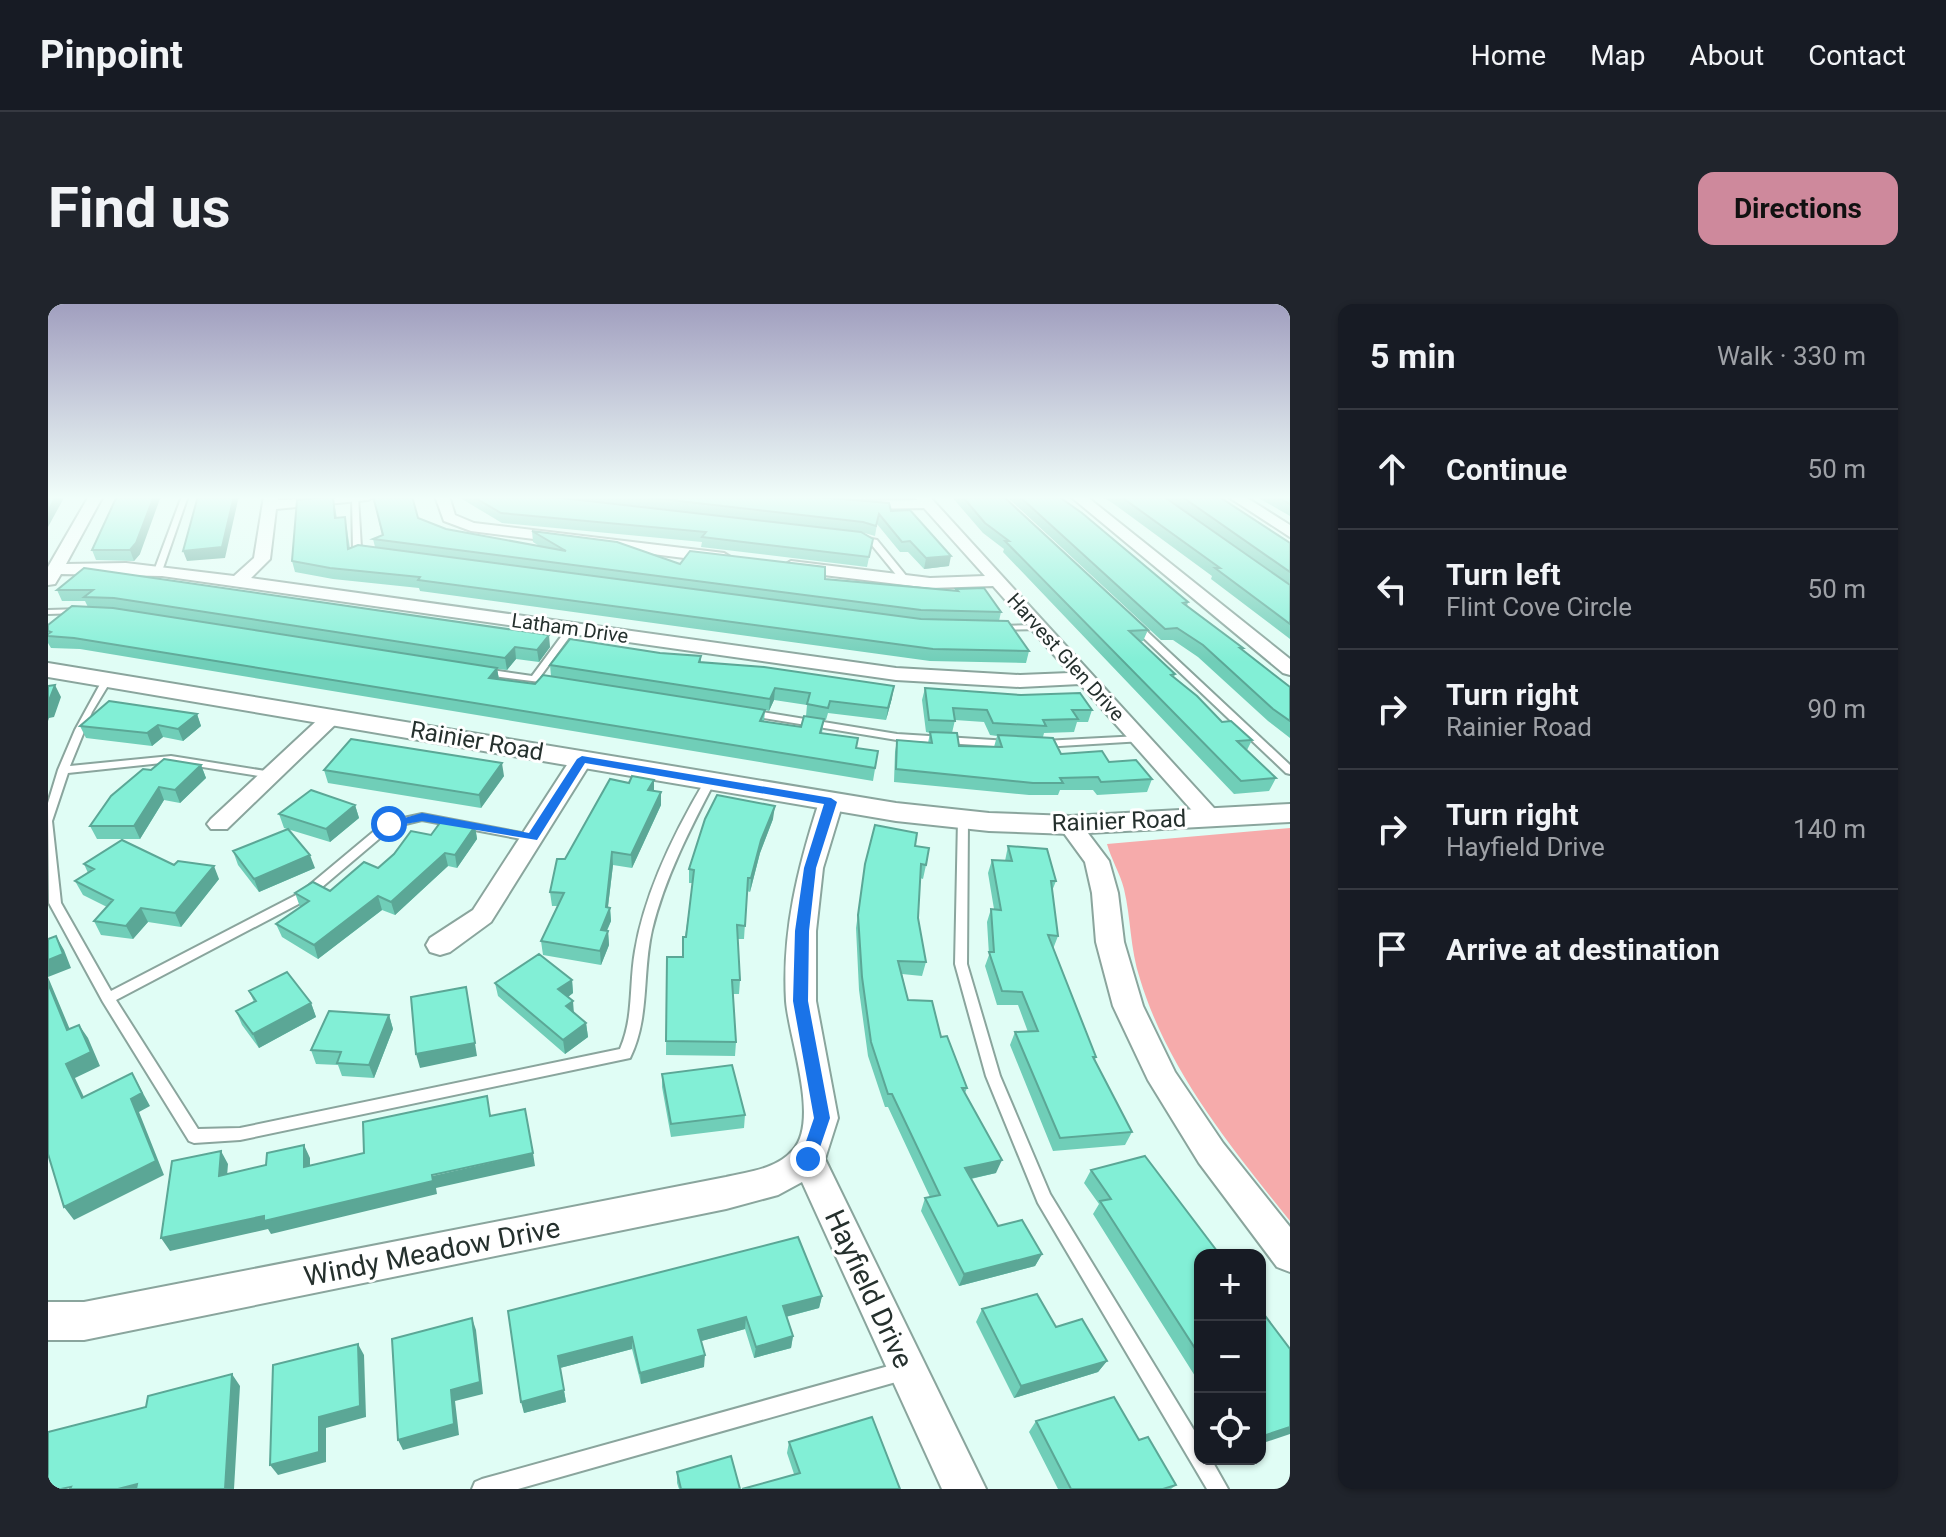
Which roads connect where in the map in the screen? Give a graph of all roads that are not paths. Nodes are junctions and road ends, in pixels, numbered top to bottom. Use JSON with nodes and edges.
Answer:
{"nodes":[{"id":1,"x":66,"y":551,"type":"edge"},
{"id":2,"x":165,"y":551,"type":"edge"},
{"id":3,"x":263,"y":551,"type":"edge"},
{"id":4,"x":367,"y":551,"type":"edge"},
{"id":5,"x":671,"y":551,"type":"edge"},
{"id":6,"x":882,"y":551,"type":"edge"},
{"id":7,"x":971,"y":551,"type":"edge"},
{"id":8,"x":1145,"y":551,"type":"edge"},
{"id":9,"x":384,"y":555,"type":"edge"},
{"id":10,"x":735,"y":559,"type":"edge"},
{"id":11,"x":781,"y":565,"type":"edge"},
{"id":12,"x":158,"y":571,"type":"junction"},
{"id":13,"x":52,"y":576,"type":"edge"},
{"id":14,"x":905,"y":580,"type":"junction"},
{"id":15,"x":239,"y":581,"type":"junction"},
{"id":16,"x":998,"y":581,"type":"junction"},
{"id":17,"x":48,"y":612,"type":"edge"},
{"id":18,"x":94,"y":612,"type":"edge"},
{"id":19,"x":1128,"y":617,"type":"edge"},
{"id":20,"x":1039,"y":627,"type":"junction"},
{"id":21,"x":572,"y":628,"type":"junction"},
{"id":22,"x":985,"y":628,"type":"edge"},
{"id":23,"x":1290,"y":669,"type":"edge"},
{"id":24,"x":48,"y":670,"type":"edge"},
{"id":25,"x":472,"y":670,"type":"edge"},
{"id":26,"x":1085,"y":678,"type":"junction"},
{"id":27,"x":107,"y":679,"type":"junction"},
{"id":28,"x":534,"y":679,"type":"junction"},
{"id":29,"x":564,"y":684,"type":"edge"},
{"id":30,"x":744,"y":712,"type":"edge"},
{"id":31,"x":332,"y":717,"type":"junction"},
{"id":32,"x":1140,"y":739,"type":"junction"},
{"id":33,"x":1023,"y":744,"type":"edge"},
{"id":34,"x":1036,"y":744,"type":"edge"},
{"id":35,"x":582,"y":759,"type":"junction"},
{"id":36,"x":63,"y":770,"type":"junction"},
{"id":37,"x":1290,"y":771,"type":"edge"},
{"id":38,"x":272,"y":775,"type":"junction"},
{"id":39,"x":710,"y":781,"type":"junction"},
{"id":40,"x":831,"y":802,"type":"junction"},
{"id":41,"x":1290,"y":813,"type":"edge"},
{"id":42,"x":963,"y":819,"type":"junction"},
{"id":43,"x":1212,"y":819,"type":"junction"},
{"id":44,"x":48,"y":822,"type":"edge"},
{"id":45,"x":219,"y":824,"type":"dead end"},
{"id":46,"x":1070,"y":825,"type":"junction"},
{"id":47,"x":532,"y":838,"type":"junction"},
{"id":48,"x":440,"y":945,"type":"dead end"},
{"id":49,"x":108,"y":998,"type":"junction"},
{"id":50,"x":808,"y":1159,"type":"junction"},
{"id":51,"x":1290,"y":1255,"type":"edge"},
{"id":52,"x":48,"y":1321,"type":"edge"},
{"id":53,"x":908,"y":1370,"type":"junction"},
{"id":54,"x":1194,"y":1449,"type":"edge"},
{"id":55,"x":1204,"y":1465,"type":"edge"},
{"id":56,"x":482,"y":1489,"type":"edge"},
{"id":57,"x":964,"y":1489,"type":"edge"},
{"id":58,"x":1218,"y":1489,"type":"edge"}],
"edges":[{"from":1,"to":13,"type":"street"},
{"from":2,"to":12,"type":"lane"},
{"from":3,"to":15,"type":"street"},
{"from":4,"to":9,"type":"lane"},
{"from":5,"to":10,"type":"street"},
{"from":6,"to":14,"type":"lane"},
{"from":7,"to":16,"type":"street","name":"Harvest Glen Drive"},
{"from":8,"to":23,"type":"street"},
{"from":11,"to":14,"type":"street"},
{"from":12,"to":13,"type":"street","name":"Latham Drive"},
{"from":12,"to":15,"type":"street","name":"Latham Drive"},
{"from":14,"to":16,"type":"street"},
{"from":15,"to":21,"type":"street","name":"Latham Drive"},
{"from":16,"to":20,"type":"street","name":"Harvest Glen Drive"},
{"from":17,"to":18,"type":"lane"},
{"from":19,"to":37,"type":"lane"},
{"from":20,"to":22,"type":"lane"},
{"from":20,"to":26,"type":"street","name":"Harvest Glen Drive"},
{"from":21,"to":26,"type":"street","name":"Latham Drive"},
{"from":21,"to":28,"type":"lane"},
{"from":24,"to":27,"type":"street","name":"Rainier Road"},
{"from":25,"to":28,"type":"lane"},
{"from":26,"to":32,"type":"street","name":"Harvest Glen Drive"},
{"from":27,"to":31,"type":"street","name":"Rainier Road"},
{"from":27,"to":36,"type":"lane"},
{"from":28,"to":29,"type":"lane"},
{"from":30,"to":33,"type":"lane"},
{"from":31,"to":35,"type":"street","name":"Rainier Road"},
{"from":31,"to":38,"type":"street"},
{"from":32,"to":34,"type":"lane"},
{"from":32,"to":43,"type":"street","name":"Harvest Glen Drive"},
{"from":35,"to":39,"type":"street","name":"Rainier Road"},
{"from":35,"to":47,"type":"street"},
{"from":36,"to":38,"type":"lane"},
{"from":36,"to":44,"type":"lane"},
{"from":38,"to":45,"type":"street"},
{"from":39,"to":40,"type":"street","name":"Rainier Road"},
{"from":39,"to":49,"type":"lane"},
{"from":40,"to":42,"type":"street","name":"Rainier Road"},
{"from":40,"to":50,"type":"street"},
{"from":41,"to":43,"type":"street","name":"Rainier Road"},
{"from":42,"to":46,"type":"street","name":"Rainier Road"},
{"from":42,"to":54,"type":"lane"},
{"from":43,"to":46,"type":"street","name":"Rainier Road"},
{"from":44,"to":49,"type":"lane"},
{"from":46,"to":51,"type":"street"},
{"from":47,"to":48,"type":"street"},
{"from":47,"to":49,"type":"lane"},
{"from":50,"to":52,"type":"street","name":"Windy Meadow Drive"},
{"from":50,"to":53,"type":"street","name":"Hayfield Drive"},
{"from":53,"to":56,"type":"lane"},
{"from":53,"to":57,"type":"street","name":"Hayfield Drive"},
{"from":55,"to":58,"type":"lane"}]}
